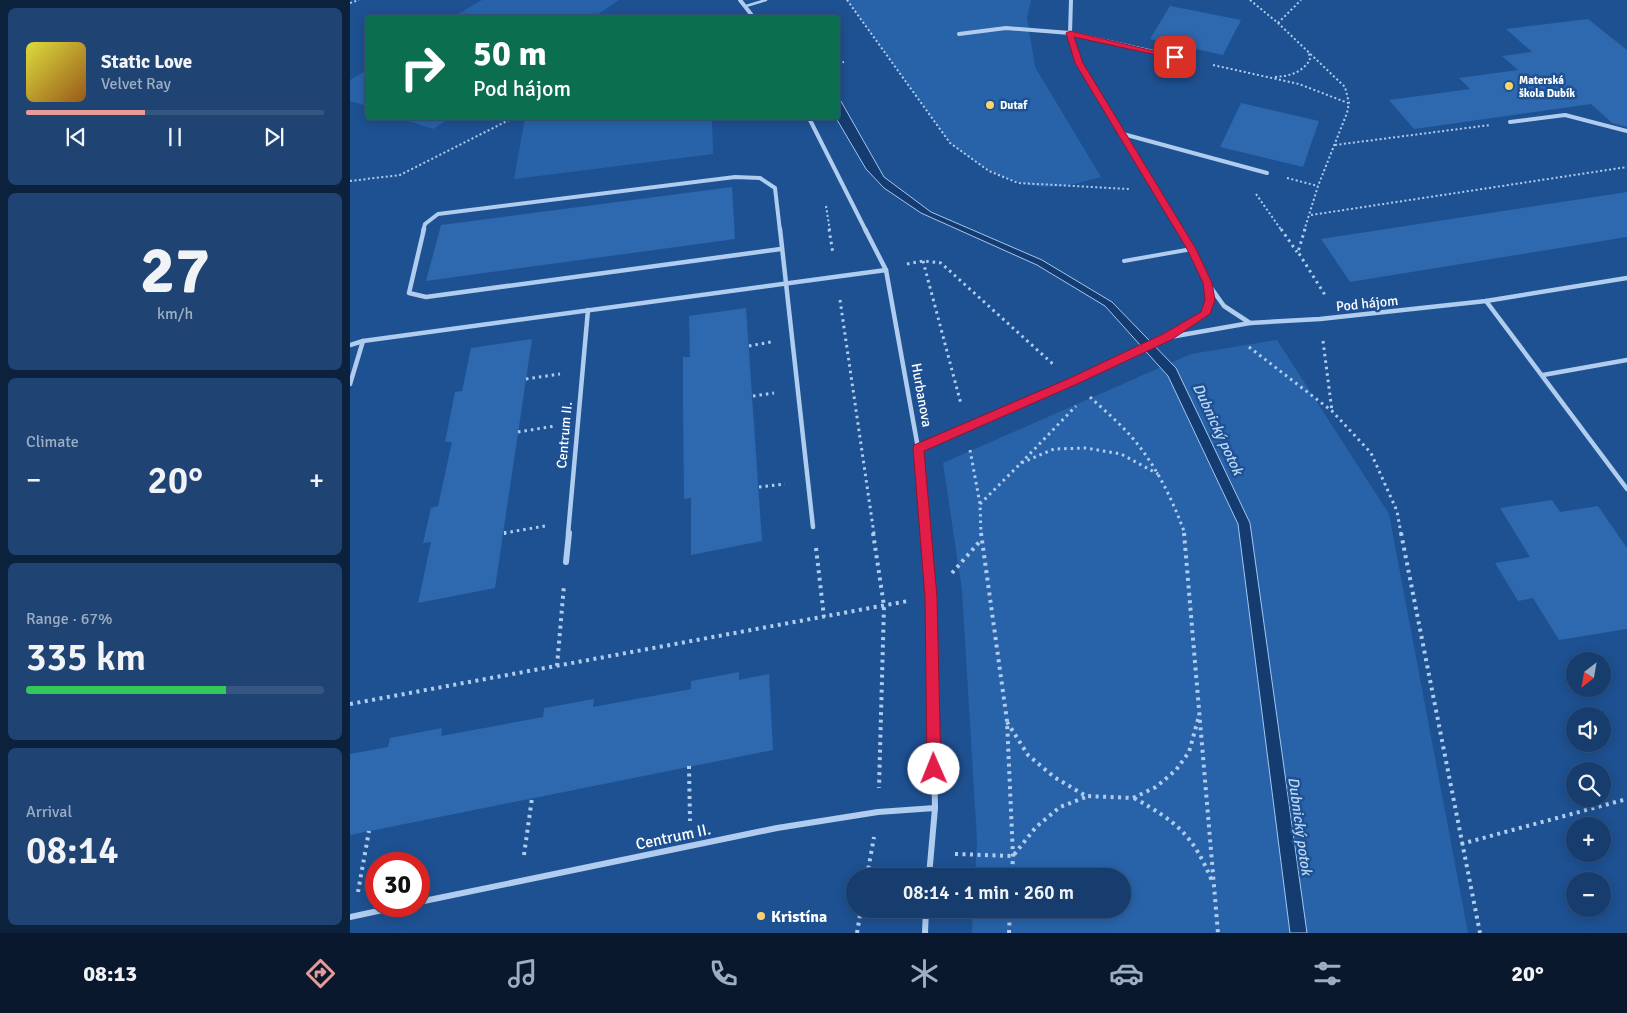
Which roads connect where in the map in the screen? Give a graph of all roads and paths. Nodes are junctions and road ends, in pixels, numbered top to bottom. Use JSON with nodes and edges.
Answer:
{"nodes":[{"id":1,"x":359,"y":0,"type":"edge"},
{"id":2,"x":740,"y":0,"type":"edge"},
{"id":3,"x":766,"y":0,"type":"edge"},
{"id":4,"x":846,"y":0,"type":"edge"},
{"id":5,"x":1071,"y":0,"type":"edge"},
{"id":6,"x":1250,"y":0,"type":"edge"},
{"id":7,"x":1301,"y":0,"type":"edge"},
{"id":8,"x":762,"y":1,"type":"edge"},
{"id":9,"x":350,"y":3,"type":"edge"},
{"id":10,"x":746,"y":6,"type":"junction"},
{"id":11,"x":752,"y":15,"type":"edge"},
{"id":12,"x":1278,"y":23,"type":"junction"},
{"id":13,"x":1070,"y":33,"type":"junction"},
{"id":14,"x":959,"y":34,"type":"dead end"},
{"id":15,"x":1309,"y":52,"type":"junction"},
{"id":16,"x":1193,"y":61,"type":"joint"},
{"id":17,"x":844,"y":62,"type":"dead end"},
{"id":18,"x":840,"y":63,"type":"edge"},
{"id":19,"x":1272,"y":77,"type":"junction"},
{"id":20,"x":1349,"y":103,"type":"junction"},
{"id":21,"x":509,"y":120,"type":"edge"},
{"id":22,"x":810,"y":120,"type":"edge"},
{"id":23,"x":1510,"y":122,"type":"joint"},
{"id":24,"x":1627,"y":131,"type":"edge"},
{"id":25,"x":1123,"y":134,"type":"junction"},
{"id":26,"x":1334,"y":145,"type":"junction"},
{"id":27,"x":1627,"y":167,"type":"edge"},
{"id":28,"x":1267,"y":173,"type":"joint"},
{"id":29,"x":350,"y":181,"type":"edge"},
{"id":30,"x":1318,"y":186,"type":"junction"},
{"id":31,"x":1252,"y":188,"type":"dead end"},
{"id":32,"x":1134,"y":190,"type":"dead end"},
{"id":33,"x":825,"y":200,"type":"dead end"},
{"id":34,"x":1311,"y":215,"type":"junction"},
{"id":35,"x":781,"y":249,"type":"junction"},
{"id":36,"x":1192,"y":249,"type":"junction"},
{"id":37,"x":1298,"y":252,"type":"junction"},
{"id":38,"x":923,"y":260,"type":"junction"},
{"id":39,"x":1124,"y":260,"type":"dead end"},
{"id":40,"x":886,"y":270,"type":"junction"},
{"id":41,"x":837,"y":278,"type":"junction"},
{"id":42,"x":1627,"y":278,"type":"edge"},
{"id":43,"x":1208,"y":283,"type":"junction"},
{"id":44,"x":785,"y":284,"type":"junction"},
{"id":45,"x":1486,"y":301,"type":"junction"},
{"id":46,"x":588,"y":310,"type":"junction"},
{"id":47,"x":1320,"y":319,"type":"junction"},
{"id":48,"x":1250,"y":323,"type":"junction"},
{"id":49,"x":1167,"y":337,"type":"junction"},
{"id":50,"x":363,"y":341,"type":"junction"},
{"id":51,"x":1242,"y":342,"type":"dead end"},
{"id":52,"x":350,"y":345,"type":"edge"},
{"id":53,"x":1627,"y":360,"type":"edge"},
{"id":54,"x":582,"y":370,"type":"junction"},
{"id":55,"x":1047,"y":370,"type":"dead end"},
{"id":56,"x":1543,"y":375,"type":"junction"},
{"id":57,"x":526,"y":379,"type":"dead end"},
{"id":58,"x":1073,"y":381,"type":"junction"},
{"id":59,"x":350,"y":384,"type":"edge"},
{"id":60,"x":1088,"y":395,"type":"junction"},
{"id":61,"x":970,"y":403,"type":"dead end"},
{"id":62,"x":1332,"y":411,"type":"junction"},
{"id":63,"x":578,"y":423,"type":"junction"},
{"id":64,"x":966,"y":427,"type":"junction"},
{"id":65,"x":518,"y":432,"type":"dead end"},
{"id":66,"x":918,"y":448,"type":"junction"},
{"id":67,"x":1021,"y":463,"type":"junction"},
{"id":68,"x":1158,"y":474,"type":"junction"},
{"id":69,"x":1627,"y":489,"type":"edge"},
{"id":70,"x":980,"y":504,"type":"junction"},
{"id":71,"x":569,"y":522,"type":"junction"},
{"id":72,"x":813,"y":527,"type":"joint"},
{"id":73,"x":504,"y":533,"type":"dead end"},
{"id":74,"x":982,"y":540,"type":"junction"},
{"id":75,"x":566,"y":562,"type":"joint"},
{"id":76,"x":931,"y":597,"type":"junction"},
{"id":77,"x":884,"y":606,"type":"junction"},
{"id":78,"x":824,"y":617,"type":"junction"},
{"id":79,"x":557,"y":666,"type":"junction"},
{"id":80,"x":350,"y":704,"type":"edge"},
{"id":81,"x":1200,"y":712,"type":"junction"},
{"id":82,"x":1007,"y":721,"type":"junction"},
{"id":83,"x":689,"y":766,"type":"dead end"},
{"id":84,"x":1086,"y":796,"type":"junction"},
{"id":85,"x":532,"y":798,"type":"dead end"},
{"id":86,"x":1133,"y":798,"type":"junction"},
{"id":87,"x":1627,"y":799,"type":"edge"},
{"id":88,"x":935,"y":808,"type":"junction"},
{"id":89,"x":878,"y":812,"type":"junction"},
{"id":90,"x":369,"y":831,"type":"dead end"},
{"id":91,"x":1461,"y":844,"type":"junction"},
{"id":92,"x":690,"y":846,"type":"junction"},
{"id":93,"x":931,"y":853,"type":"junction"},
{"id":94,"x":1013,"y":856,"type":"junction"},
{"id":95,"x":868,"y":868,"type":"edge"},
{"id":96,"x":930,"y":868,"type":"edge"},
{"id":97,"x":1012,"y":868,"type":"edge"},
{"id":98,"x":521,"y":881,"type":"junction"},
{"id":99,"x":1214,"y":885,"type":"junction"},
{"id":100,"x":430,"y":900,"type":"edge"},
{"id":101,"x":365,"y":913,"type":"edge"},
{"id":102,"x":352,"y":916,"type":"edge"},
{"id":103,"x":860,"y":918,"type":"edge"},
{"id":104,"x":926,"y":918,"type":"edge"},
{"id":105,"x":1010,"y":918,"type":"edge"},
{"id":106,"x":857,"y":933,"type":"edge"},
{"id":107,"x":925,"y":933,"type":"edge"},
{"id":108,"x":1009,"y":933,"type":"edge"},
{"id":109,"x":1218,"y":933,"type":"edge"},
{"id":110,"x":1480,"y":933,"type":"edge"}],
"edges":[{"from":1,"to":9,"type":"path"},
{"from":2,"to":10,"type":"street"},
{"from":3,"to":8,"type":"lane"},
{"from":4,"to":32,"type":"path"},
{"from":5,"to":13,"type":"street"},
{"from":6,"to":12,"type":"path"},
{"from":7,"to":12,"type":"path"},
{"from":8,"to":10,"type":"lane"},
{"from":10,"to":11,"type":"street"},
{"from":12,"to":15,"type":"path"},
{"from":13,"to":14,"type":"street"},
{"from":13,"to":16,"type":"street"},
{"from":13,"to":25,"type":"street"},
{"from":15,"to":19,"type":"path"},
{"from":15,"to":20,"type":"path"},
{"from":16,"to":19,"type":"path"},
{"from":17,"to":18,"type":"path"},
{"from":19,"to":20,"type":"path"},
{"from":20,"to":26,"type":"path"},
{"from":21,"to":29,"type":"path"},
{"from":22,"to":40,"type":"street","name":"Hurbanova"},
{"from":23,"to":24,"type":"street"},
{"from":23,"to":26,"type":"path"},
{"from":25,"to":28,"type":"street"},
{"from":25,"to":36,"type":"street"},
{"from":26,"to":30,"type":"path"},
{"from":27,"to":34,"type":"path"},
{"from":28,"to":30,"type":"path"},
{"from":30,"to":34,"type":"path"},
{"from":31,"to":37,"type":"path"},
{"from":33,"to":41,"type":"path"},
{"from":34,"to":37,"type":"path"},
{"from":35,"to":35,"type":"street"},
{"from":35,"to":44,"type":"street"},
{"from":36,"to":39,"type":"lane"},
{"from":36,"to":43,"type":"street"},
{"from":37,"to":47,"type":"path"},
{"from":38,"to":40,"type":"path"},
{"from":38,"to":55,"type":"path"},
{"from":38,"to":61,"type":"path"},
{"from":40,"to":41,"type":"street"},
{"from":40,"to":66,"type":"street","name":"Hurbanova"},
{"from":41,"to":44,"type":"street"},
{"from":41,"to":77,"type":"path"},
{"from":42,"to":45,"type":"street","name":"Pod hájom"},
{"from":43,"to":48,"type":"street"},
{"from":43,"to":49,"type":"street"},
{"from":44,"to":46,"type":"street"},
{"from":44,"to":72,"type":"street"},
{"from":45,"to":47,"type":"street","name":"Pod hájom"},
{"from":45,"to":56,"type":"street"},
{"from":46,"to":50,"type":"street"},
{"from":46,"to":54,"type":"street","name":"Centrum II."},
{"from":47,"to":48,"type":"street","name":"Pod hájom"},
{"from":47,"to":62,"type":"path"},
{"from":48,"to":49,"type":"street","name":"Pod hájom"},
{"from":49,"to":58,"type":"street"},
{"from":50,"to":52,"type":"street"},
{"from":50,"to":59,"type":"street"},
{"from":51,"to":62,"type":"path"},
{"from":53,"to":56,"type":"street"},
{"from":54,"to":57,"type":"path"},
{"from":54,"to":63,"type":"street","name":"Centrum II."},
{"from":56,"to":69,"type":"street"},
{"from":58,"to":60,"type":"path"},
{"from":58,"to":64,"type":"street"},
{"from":60,"to":67,"type":"path"},
{"from":60,"to":68,"type":"path"},
{"from":62,"to":91,"type":"path"},
{"from":63,"to":65,"type":"path"},
{"from":63,"to":71,"type":"street","name":"Centrum II."},
{"from":64,"to":66,"type":"street"},
{"from":64,"to":70,"type":"path"},
{"from":66,"to":76,"type":"street","name":"Hurbanova"},
{"from":67,"to":68,"type":"path"},
{"from":67,"to":70,"type":"path"},
{"from":68,"to":81,"type":"path"},
{"from":70,"to":74,"type":"path"},
{"from":71,"to":73,"type":"path"},
{"from":71,"to":75,"type":"street","name":"Centrum II."},
{"from":72,"to":78,"type":"path"},
{"from":74,"to":76,"type":"path"},
{"from":74,"to":82,"type":"path"},
{"from":75,"to":79,"type":"path"},
{"from":76,"to":77,"type":"path"},
{"from":76,"to":88,"type":"street","name":"Hurbanova"},
{"from":77,"to":78,"type":"path"},
{"from":77,"to":89,"type":"path"},
{"from":78,"to":79,"type":"path"},
{"from":79,"to":80,"type":"path"},
{"from":81,"to":86,"type":"path"},
{"from":81,"to":99,"type":"path"},
{"from":82,"to":84,"type":"path"},
{"from":82,"to":94,"type":"path"},
{"from":83,"to":92,"type":"path"},
{"from":84,"to":86,"type":"path"},
{"from":84,"to":94,"type":"path"},
{"from":85,"to":98,"type":"path"},
{"from":86,"to":99,"type":"path"},
{"from":87,"to":91,"type":"path"},
{"from":88,"to":89,"type":"street","name":"Centrum II."},
{"from":88,"to":93,"type":"street","name":"Hurbanova"},
{"from":89,"to":92,"type":"street","name":"Centrum II."},
{"from":89,"to":95,"type":"path"},
{"from":90,"to":102,"type":"path"},
{"from":91,"to":110,"type":"path"},
{"from":92,"to":98,"type":"street","name":"Centrum II."},
{"from":93,"to":94,"type":"path"},
{"from":93,"to":96,"type":"street","name":"Hurbanova"},
{"from":94,"to":97,"type":"path"},
{"from":98,"to":100,"type":"street","name":"Centrum II."},
{"from":99,"to":109,"type":"path"},
{"from":101,"to":102,"type":"street"},
{"from":103,"to":106,"type":"path"},
{"from":104,"to":107,"type":"street"},
{"from":105,"to":108,"type":"path"}]}
